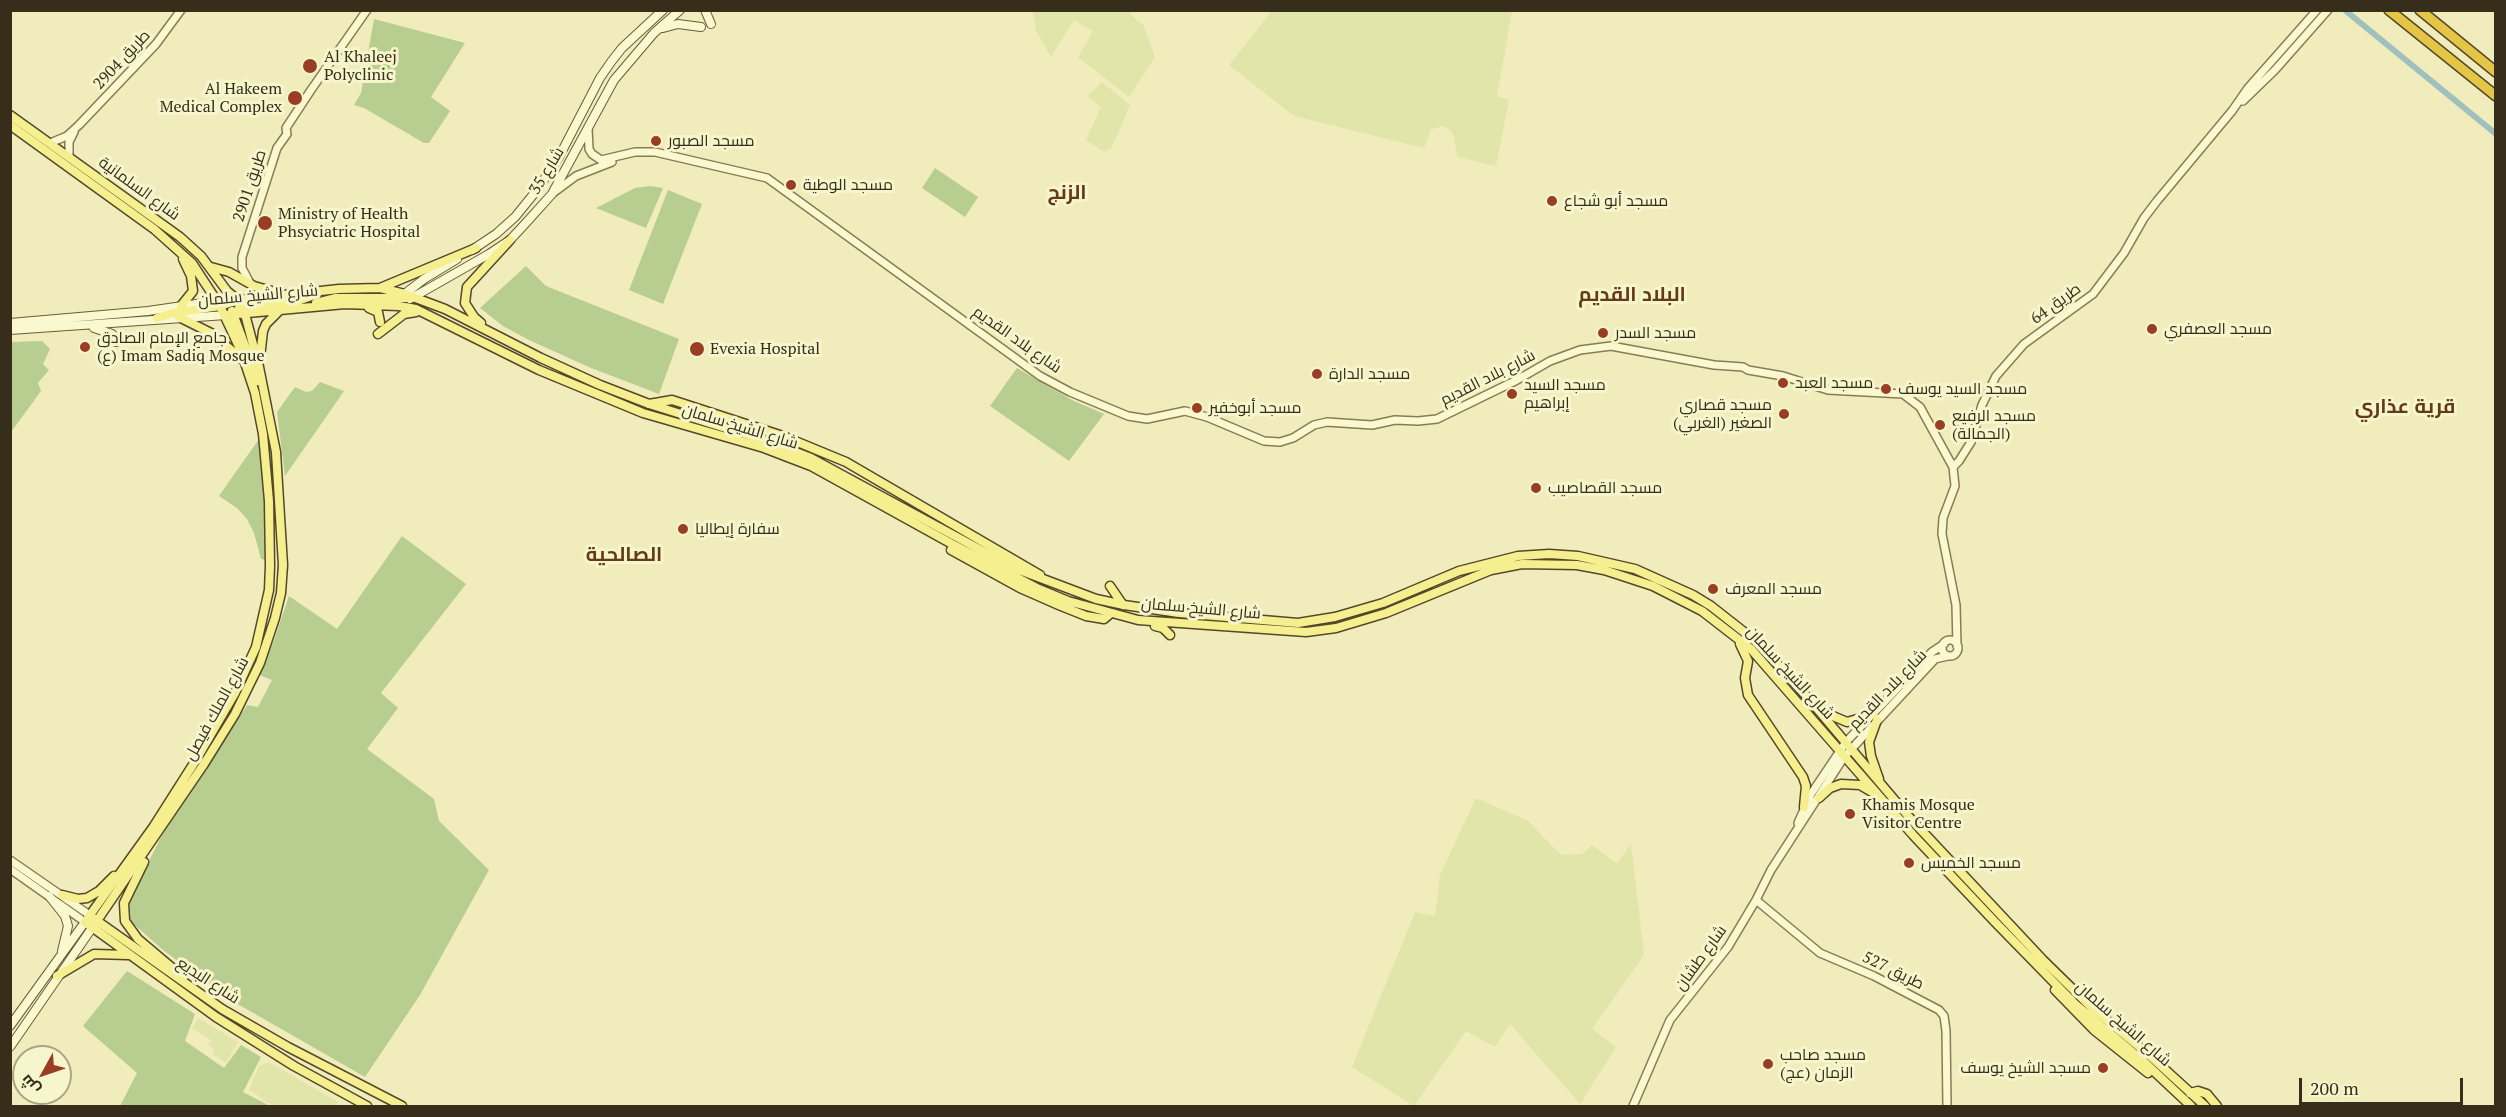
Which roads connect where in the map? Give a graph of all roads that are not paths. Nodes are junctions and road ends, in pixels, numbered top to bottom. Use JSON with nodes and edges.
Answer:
{"nodes":[{"id":1,"x":181,"y":10,"type":"edge"},
{"id":2,"x":368,"y":10,"type":"edge"},
{"id":3,"x":653,"y":10,"type":"edge"},
{"id":4,"x":663,"y":10,"type":"edge"},
{"id":5,"x":680,"y":10,"type":"edge"},
{"id":6,"x":705,"y":10,"type":"edge"},
{"id":7,"x":2317,"y":10,"type":"edge"},
{"id":8,"x":2328,"y":10,"type":"edge"},
{"id":9,"x":2420,"y":10,"type":"edge"},
{"id":10,"x":2389,"y":11,"type":"edge"},
{"id":11,"x":2314,"y":20,"type":"junction"},
{"id":12,"x":648,"y":24,"type":"junction"},
{"id":13,"x":711,"y":24,"type":"dead end"},
{"id":14,"x":701,"y":27,"type":"dead end"},
{"id":15,"x":654,"y":33,"type":"junction"},
{"id":16,"x":2268,"y":65,"type":"junction"},
{"id":17,"x":2275,"y":70,"type":"junction"},
{"id":18,"x":2496,"y":72,"type":"edge"},
{"id":19,"x":2496,"y":96,"type":"edge"},
{"id":20,"x":2232,"y":111,"type":"junction"},
{"id":21,"x":10,"y":115,"type":"edge"},
{"id":22,"x":10,"y":125,"type":"edge"},
{"id":23,"x":79,"y":125,"type":"junction"},
{"id":24,"x":588,"y":126,"type":"junction"},
{"id":25,"x":50,"y":143,"type":"junction"},
{"id":26,"x":639,"y":152,"type":"junction"},
{"id":27,"x":69,"y":157,"type":"junction"},
{"id":28,"x":552,"y":194,"type":"junction"},
{"id":29,"x":167,"y":240,"type":"junction"},
{"id":30,"x":510,"y":240,"type":"junction"},
{"id":31,"x":476,"y":248,"type":"junction"},
{"id":32,"x":178,"y":251,"type":"junction"},
{"id":33,"x":211,"y":267,"type":"junction"},
{"id":34,"x":254,"y":286,"type":"junction"},
{"id":35,"x":380,"y":288,"type":"junction"},
{"id":36,"x":322,"y":292,"type":"junction"},
{"id":37,"x":291,"y":294,"type":"junction"},
{"id":38,"x":401,"y":301,"type":"junction"},
{"id":39,"x":345,"y":304,"type":"junction"},
{"id":40,"x":181,"y":306,"type":"junction"},
{"id":41,"x":311,"y":306,"type":"junction"},
{"id":42,"x":231,"y":307,"type":"junction"},
{"id":43,"x":279,"y":310,"type":"junction"},
{"id":44,"x":426,"y":314,"type":"junction"},
{"id":45,"x":179,"y":317,"type":"junction"},
{"id":46,"x":158,"y":318,"type":"junction"},
{"id":47,"x":10,"y":322,"type":"edge"},
{"id":48,"x":380,"y":322,"type":"dead end"},
{"id":49,"x":90,"y":326,"type":"junction"},
{"id":50,"x":10,"y":330,"type":"edge"},
{"id":51,"x":493,"y":333,"type":"junction"},
{"id":52,"x":378,"y":334,"type":"dead end"},
{"id":53,"x":116,"y":342,"type":"dead end"},
{"id":54,"x":245,"y":363,"type":"junction"},
{"id":55,"x":260,"y":367,"type":"junction"},
{"id":56,"x":267,"y":397,"type":"junction"},
{"id":57,"x":649,"y":404,"type":"junction"},
{"id":58,"x":846,"y":462,"type":"junction"},
{"id":59,"x":1953,"y":467,"type":"junction"},
{"id":60,"x":839,"y":472,"type":"junction"},
{"id":61,"x":1048,"y":580,"type":"junction"},
{"id":62,"x":1110,"y":586,"type":"dead end"},
{"id":63,"x":1124,"y":605,"type":"junction"},
{"id":64,"x":1956,"y":605,"type":"junction"},
{"id":65,"x":1138,"y":620,"type":"junction"},
{"id":66,"x":1187,"y":625,"type":"junction"},
{"id":67,"x":1733,"y":633,"type":"junction"},
{"id":68,"x":1946,"y":642,"type":"junction"},
{"id":69,"x":1957,"y":646,"type":"junction"},
{"id":70,"x":1948,"y":656,"type":"junction"},
{"id":71,"x":1816,"y":708,"type":"junction"},
{"id":72,"x":1876,"y":717,"type":"junction"},
{"id":73,"x":1848,"y":746,"type":"junction"},
{"id":74,"x":1842,"y":754,"type":"junction"},
{"id":75,"x":1881,"y":785,"type":"junction"},
{"id":76,"x":1819,"y":798,"type":"junction"},
{"id":77,"x":1881,"y":799,"type":"junction"},
{"id":78,"x":1804,"y":807,"type":"junction"},
{"id":79,"x":157,"y":828,"type":"junction"},
{"id":80,"x":1797,"y":829,"type":"junction"},
{"id":81,"x":10,"y":860,"type":"edge"},
{"id":82,"x":10,"y":869,"type":"edge"},
{"id":83,"x":62,"y":895,"type":"junction"},
{"id":84,"x":49,"y":896,"type":"junction"},
{"id":85,"x":1756,"y":900,"type":"junction"},
{"id":86,"x":91,"y":922,"type":"junction"},
{"id":87,"x":130,"y":955,"type":"junction"},
{"id":88,"x":59,"y":959,"type":"junction"},
{"id":89,"x":57,"y":976,"type":"junction"},
{"id":90,"x":2049,"y":979,"type":"junction"},
{"id":91,"x":216,"y":1005,"type":"junction"},
{"id":92,"x":10,"y":1026,"type":"edge"},
{"id":93,"x":10,"y":1047,"type":"edge"},
{"id":94,"x":2190,"y":1093,"type":"junction"},
{"id":95,"x":367,"y":1107,"type":"edge"},
{"id":96,"x":402,"y":1107,"type":"edge"},
{"id":97,"x":1633,"y":1107,"type":"edge"},
{"id":98,"x":1947,"y":1107,"type":"edge"},
{"id":99,"x":2186,"y":1107,"type":"edge"},
{"id":100,"x":2191,"y":1107,"type":"edge"},
{"id":101,"x":2205,"y":1107,"type":"edge"},
{"id":102,"x":2217,"y":1107,"type":"edge"}],
"edges":[{"from":1,"to":23,"type":"street","name":"طريق 2904"},
{"from":2,"to":34,"type":"street","name":"طريق 2901"},
{"from":3,"to":12,"type":"main road"},
{"from":4,"to":12,"type":"main road","name":"شارع 35"},
{"from":5,"to":15,"type":"main road","name":"شارع 35"},
{"from":6,"to":13,"type":"main road"},
{"from":7,"to":11,"type":"street"},
{"from":8,"to":11,"type":"street"},
{"from":9,"to":18,"type":"highway"},
{"from":10,"to":19,"type":"highway"},
{"from":11,"to":16,"type":"street","name":"طريق 64"},
{"from":11,"to":17,"type":"street","name":"طريق 64"},
{"from":12,"to":31,"type":"main road","name":"شارع 35"},
{"from":14,"to":15,"type":"main road"},
{"from":15,"to":24,"type":"main road","name":"شارع 35"},
{"from":16,"to":17,"type":"street"},
{"from":16,"to":20,"type":"street","name":"طريق 64"},
{"from":17,"to":20,"type":"street","name":"طريق 64"},
{"from":20,"to":59,"type":"street","name":"طريق 64"},
{"from":21,"to":25,"type":"main road","name":"شارع السلمانية"},
{"from":22,"to":29,"type":"main road","name":"شارع السلمانية"},
{"from":23,"to":25,"type":"street","name":"طريق 2904"},
{"from":23,"to":27,"type":"street","name":"طريق 2904"},
{"from":24,"to":26,"type":"street","name":"شارع بلاد القديم"},
{"from":24,"to":28,"type":"main road","name":"شارع 35"},
{"from":25,"to":27,"type":"main road","name":"شارع السلمانية"},
{"from":26,"to":28,"type":"street","name":"شارع بلاد القديم"},
{"from":26,"to":59,"type":"street","name":"شارع بلاد القديم"},
{"from":27,"to":33,"type":"main road","name":"شارع السلمانية"},
{"from":28,"to":30,"type":"main road","name":"شارع 35"},
{"from":29,"to":32,"type":"main road","name":"شارع السلمانية"},
{"from":29,"to":42,"type":"main road"},
{"from":30,"to":38,"type":"main road","name":"شارع 35"},
{"from":30,"to":51,"type":"main road"},
{"from":31,"to":35,"type":"main road"},
{"from":31,"to":38,"type":"main road","name":"شارع 35"},
{"from":32,"to":40,"type":"main road"},
{"from":32,"to":42,"type":"main road","name":"شارع السلمانية"},
{"from":33,"to":34,"type":"main road"},
{"from":33,"to":42,"type":"main road","name":"شارع السلمانية"},
{"from":34,"to":37,"type":"main road"},
{"from":35,"to":36,"type":"main road","name":"شارع الشيخ سلمان"},
{"from":35,"to":38,"type":"main road","name":"شارع الشيخ سلمان"},
{"from":36,"to":37,"type":"main road","name":"شارع الشيخ سلمان"},
{"from":36,"to":42,"type":"main road"},
{"from":37,"to":42,"type":"main road","name":"شارع الشيخ سلمان"},
{"from":38,"to":39,"type":"main road","name":"شارع الشيخ سلمان"},
{"from":38,"to":41,"type":"main road"},
{"from":38,"to":44,"type":"main road","name":"شارع الشيخ سلمان"},
{"from":38,"to":51,"type":"main road","name":"شارع الشيخ سلمان"},
{"from":39,"to":41,"type":"main road","name":"شارع الشيخ سلمان"},
{"from":39,"to":48,"type":"main road"},
{"from":40,"to":42,"type":"main road","name":"شارع الشيخ سلمان"},
{"from":40,"to":47,"type":"main road","name":"شارع الشيخ سلمان"},
{"from":41,"to":43,"type":"main road","name":"شارع الشيخ سلمان"},
{"from":42,"to":43,"type":"main road","name":"شارع الشيخ سلمان"},
{"from":42,"to":45,"type":"main road","name":"شارع الشيخ سلمان"},
{"from":42,"to":46,"type":"main road"},
{"from":42,"to":54,"type":"main road","name":"شارع الملك فيصل"},
{"from":42,"to":55,"type":"main road","name":"شارع الملك فيصل"},
{"from":42,"to":56,"type":"main road"},
{"from":43,"to":55,"type":"main road"},
{"from":44,"to":52,"type":"main road"},
{"from":44,"to":65,"type":"main road","name":"شارع الشيخ سلمان"},
{"from":45,"to":46,"type":"main road","name":"شارع الشيخ سلمان"},
{"from":45,"to":54,"type":"main road"},
{"from":46,"to":49,"type":"main road","name":"شارع الشيخ سلمان"},
{"from":49,"to":50,"type":"main road","name":"شارع الشيخ سلمان"},
{"from":49,"to":53,"type":"main road"},
{"from":51,"to":57,"type":"main road","name":"شارع الشيخ سلمان"},
{"from":54,"to":79,"type":"main road","name":"شارع الملك فيصل"},
{"from":55,"to":56,"type":"main road","name":"شارع الملك فيصل"},
{"from":56,"to":79,"type":"main road","name":"شارع الملك فيصل"},
{"from":57,"to":58,"type":"main road"},
{"from":57,"to":60,"type":"main road","name":"شارع الشيخ سلمان"},
{"from":58,"to":60,"type":"main road"},
{"from":58,"to":61,"type":"main road"},
{"from":59,"to":64,"type":"street"},
{"from":60,"to":61,"type":"main road","name":"شارع الشيخ سلمان"},
{"from":61,"to":63,"type":"main road","name":"شارع الشيخ سلمان"},
{"from":62,"to":63,"type":"main road"},
{"from":63,"to":71,"type":"main road","name":"شارع الشيخ سلمان"},
{"from":64,"to":68,"type":"street"},
{"from":64,"to":69,"type":"street"},
{"from":65,"to":66,"type":"main road","name":"شارع الشيخ سلمان"},
{"from":65,"to":66,"type":"main road"},
{"from":66,"to":67,"type":"main road","name":"شارع الشيخ سلمان"},
{"from":67,"to":74,"type":"main road","name":"شارع الشيخ سلمان"},
{"from":67,"to":78,"type":"main road"},
{"from":68,"to":69,"type":"street"},
{"from":68,"to":70,"type":"street"},
{"from":68,"to":72,"type":"street","name":"شارع بلاد القديم"},
{"from":69,"to":70,"type":"street"},
{"from":70,"to":72,"type":"street","name":"شارع بلاد القديم"},
{"from":71,"to":72,"type":"main road"},
{"from":71,"to":73,"type":"main road","name":"شارع الشيخ سلمان"},
{"from":72,"to":73,"type":"street","name":"شارع بلاد القديم"},
{"from":72,"to":75,"type":"main road"},
{"from":73,"to":74,"type":"street","name":"شارع طشان"},
{"from":73,"to":75,"type":"main road","name":"شارع الشيخ سلمان"},
{"from":74,"to":76,"type":"street","name":"شارع طشان"},
{"from":74,"to":77,"type":"main road","name":"شارع الشيخ سلمان"},
{"from":74,"to":78,"type":"street","name":"شارع طشان"},
{"from":75,"to":94,"type":"main road","name":"شارع الشيخ سلمان"},
{"from":76,"to":77,"type":"main road"},
{"from":76,"to":80,"type":"street","name":"شارع طشان"},
{"from":77,"to":90,"type":"main road","name":"شارع الشيخ سلمان"},
{"from":78,"to":80,"type":"street","name":"شارع طشان"},
{"from":79,"to":83,"type":"main road"},
{"from":79,"to":86,"type":"main road","name":"شارع الملك فيصل"},
{"from":79,"to":91,"type":"main road"},
{"from":80,"to":85,"type":"street","name":"شارع طشان"},
{"from":81,"to":83,"type":"street","name":"شارع البديع"},
{"from":82,"to":84,"type":"street","name":"شارع البديع"},
{"from":83,"to":86,"type":"street","name":"شارع البديع"},
{"from":84,"to":86,"type":"street","name":"شارع البديع"},
{"from":84,"to":88,"type":"main road"},
{"from":85,"to":97,"type":"street","name":"شارع طشان"},
{"from":85,"to":98,"type":"street","name":"طريق 527"},
{"from":86,"to":87,"type":"main road","name":"شارع البديع"},
{"from":86,"to":88,"type":"main road","name":"شارع الملك فيصل"},
{"from":86,"to":89,"type":"main road","name":"شارع الملك فيصل"},
{"from":86,"to":91,"type":"main road","name":"شارع البديع"},
{"from":87,"to":89,"type":"main road"},
{"from":87,"to":95,"type":"main road","name":"شارع البديع"},
{"from":88,"to":92,"type":"main road","name":"شارع الملك فيصل"},
{"from":89,"to":93,"type":"main road","name":"شارع الملك فيصل"},
{"from":90,"to":99,"type":"main road"},
{"from":90,"to":100,"type":"main road","name":"شارع الشيخ سلمان"},
{"from":91,"to":96,"type":"main road","name":"شارع البديع"},
{"from":94,"to":101,"type":"main road","name":"شارع الشيخ سلمان"},
{"from":94,"to":102,"type":"main road"}]}
